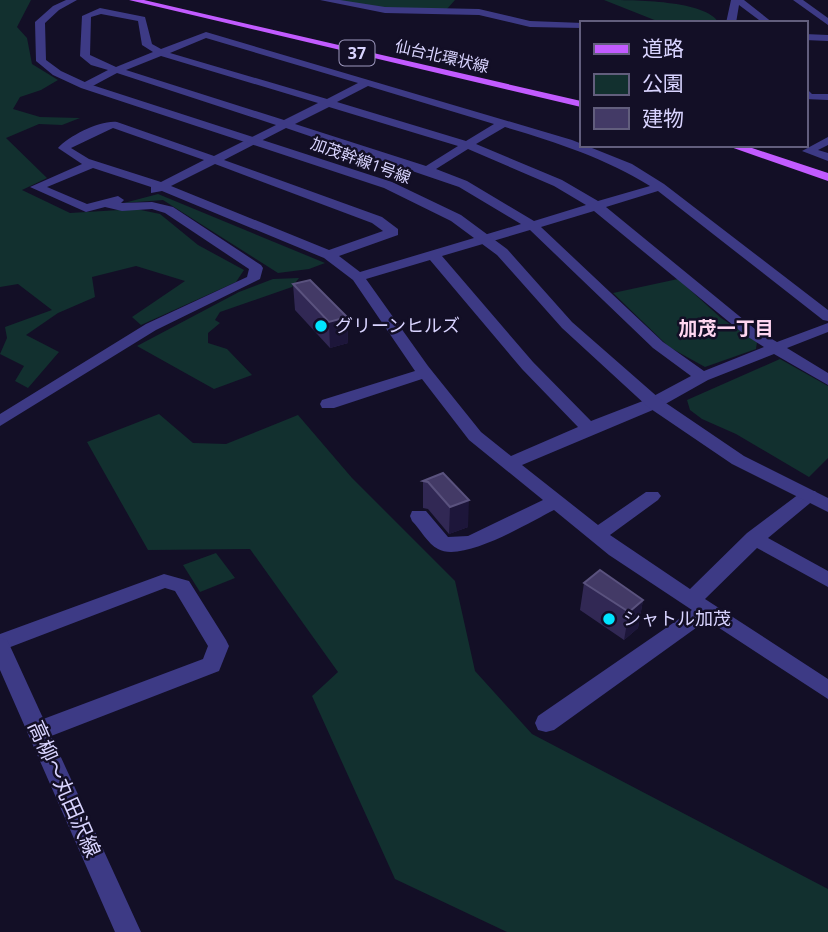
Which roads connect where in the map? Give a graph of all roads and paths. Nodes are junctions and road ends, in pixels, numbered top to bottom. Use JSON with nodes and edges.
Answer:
{"nodes":[{"id":1,"x":73,"y":0,"type":"edge"},
{"id":2,"x":132,"y":0,"type":"edge"},
{"id":3,"x":152,"y":0,"type":"edge"},
{"id":4,"x":324,"y":0,"type":"edge"},
{"id":5,"x":736,"y":0,"type":"edge"},
{"id":6,"x":797,"y":0,"type":"edge"},
{"id":7,"x":731,"y":21,"type":"edge"},
{"id":8,"x":766,"y":21,"type":"edge"},
{"id":9,"x":828,"y":22,"type":"edge"},
{"id":10,"x":580,"y":25,"type":"edge"},
{"id":11,"x":807,"y":37,"type":"edge"},
{"id":12,"x":828,"y":38,"type":"edge"},
{"id":13,"x":161,"y":53,"type":"junction"},
{"id":14,"x":116,"y":70,"type":"junction"},
{"id":15,"x":367,"y":83,"type":"junction"},
{"id":16,"x":85,"y":86,"type":"junction"},
{"id":17,"x":807,"y":95,"type":"edge"},
{"id":18,"x":828,"y":97,"type":"edge"},
{"id":19,"x":580,"y":99,"type":"edge"},
{"id":20,"x":330,"y":103,"type":"junction"},
{"id":21,"x":580,"y":104,"type":"edge"},
{"id":22,"x":503,"y":123,"type":"junction"},
{"id":23,"x":287,"y":125,"type":"junction"},
{"id":24,"x":828,"y":139,"type":"edge"},
{"id":25,"x":253,"y":142,"type":"junction"},
{"id":26,"x":468,"y":145,"type":"junction"},
{"id":27,"x":737,"y":147,"type":"edge"},
{"id":28,"x":757,"y":147,"type":"edge"},
{"id":29,"x":828,"y":157,"type":"edge"},
{"id":30,"x":214,"y":162,"type":"junction"},
{"id":31,"x":92,"y":164,"type":"junction"},
{"id":32,"x":828,"y":169,"type":"edge"},
{"id":33,"x":427,"y":170,"type":"junction"},
{"id":34,"x":828,"y":177,"type":"edge"},
{"id":35,"x":163,"y":187,"type":"junction"},
{"id":36,"x":660,"y":187,"type":"junction"},
{"id":37,"x":106,"y":203,"type":"junction"},
{"id":38,"x":595,"y":205,"type":"junction"},
{"id":39,"x":532,"y":225,"type":"junction"},
{"id":40,"x":488,"y":239,"type":"junction"},
{"id":41,"x":330,"y":255,"type":"junction"},
{"id":42,"x":433,"y":255,"type":"junction"},
{"id":43,"x":358,"y":277,"type":"junction"},
{"id":44,"x":828,"y":317,"type":"edge"},
{"id":45,"x":828,"y":327,"type":"edge"},
{"id":46,"x":774,"y":349,"type":"junction"},
{"id":47,"x":425,"y":373,"type":"junction"},
{"id":48,"x":702,"y":377,"type":"junction"},
{"id":49,"x":828,"y":380,"type":"edge"},
{"id":50,"x":328,"y":404,"type":"dead end"},
{"id":51,"x":654,"y":404,"type":"junction"},
{"id":52,"x":0,"y":421,"type":"edge"},
{"id":53,"x":589,"y":428,"type":"junction"},
{"id":54,"x":509,"y":464,"type":"junction"},
{"id":55,"x":809,"y":495,"type":"junction"},
{"id":56,"x":652,"y":496,"type":"dead end"},
{"id":57,"x":554,"y":502,"type":"junction"},
{"id":58,"x":828,"y":506,"type":"edge"},
{"id":59,"x":419,"y":516,"type":"dead end"},
{"id":60,"x":597,"y":535,"type":"junction"},
{"id":61,"x":754,"y":538,"type":"junction"},
{"id":62,"x":828,"y":580,"type":"edge"},
{"id":63,"x":699,"y":605,"type":"junction"},
{"id":64,"x":0,"y":645,"type":"edge"},
{"id":65,"x":828,"y":690,"type":"edge"},
{"id":66,"x":546,"y":723,"type":"dead end"},
{"id":67,"x":38,"y":732,"type":"junction"},
{"id":68,"x":128,"y":932,"type":"edge"}],
"edges":[{"from":1,"to":16,"type":"street","name":"加茂幹線1号線"},
{"from":2,"to":21,"type":"main road","name":"仙台北環状線","number":"37"},
{"from":3,"to":19,"type":"main road","name":"仙台北環状線","number":"37"},
{"from":4,"to":10,"type":"street"},
{"from":5,"to":7,"type":"street"},
{"from":5,"to":8,"type":"street"},
{"from":6,"to":9,"type":"street"},
{"from":11,"to":12,"type":"street"},
{"from":13,"to":14,"type":"street"},
{"from":13,"to":14,"type":"street"},
{"from":13,"to":15,"type":"street"},
{"from":13,"to":20,"type":"street"},
{"from":14,"to":16,"type":"street"},
{"from":14,"to":23,"type":"street"},
{"from":15,"to":20,"type":"street"},
{"from":15,"to":22,"type":"street"},
{"from":16,"to":25,"type":"street","name":"加茂幹線1号線"},
{"from":17,"to":18,"type":"street"},
{"from":20,"to":23,"type":"street"},
{"from":20,"to":26,"type":"street"},
{"from":22,"to":26,"type":"street"},
{"from":22,"to":36,"type":"street"},
{"from":23,"to":25,"type":"street"},
{"from":23,"to":33,"type":"street"},
{"from":24,"to":29,"type":"street"},
{"from":25,"to":30,"type":"street"},
{"from":25,"to":40,"type":"street","name":"加茂幹線1号線"},
{"from":26,"to":33,"type":"street"},
{"from":26,"to":38,"type":"street"},
{"from":27,"to":34,"type":"main road"},
{"from":28,"to":32,"type":"main road"},
{"from":30,"to":31,"type":"street"},
{"from":30,"to":35,"type":"street"},
{"from":30,"to":41,"type":"street"},
{"from":31,"to":35,"type":"street"},
{"from":31,"to":37,"type":"street"},
{"from":33,"to":39,"type":"street"},
{"from":35,"to":37,"type":"street"},
{"from":35,"to":41,"type":"street"},
{"from":36,"to":38,"type":"street"},
{"from":36,"to":44,"type":"street"},
{"from":37,"to":52,"type":"street"},
{"from":38,"to":39,"type":"street"},
{"from":38,"to":46,"type":"street"},
{"from":39,"to":40,"type":"street"},
{"from":39,"to":48,"type":"street"},
{"from":40,"to":42,"type":"street"},
{"from":40,"to":51,"type":"street","name":"加茂幹線1号線"},
{"from":41,"to":43,"type":"street"},
{"from":42,"to":43,"type":"street"},
{"from":42,"to":53,"type":"street"},
{"from":43,"to":47,"type":"street"},
{"from":45,"to":46,"type":"street"},
{"from":46,"to":48,"type":"street"},
{"from":46,"to":49,"type":"street"},
{"from":47,"to":50,"type":"street"},
{"from":47,"to":54,"type":"street"},
{"from":48,"to":51,"type":"street"},
{"from":51,"to":53,"type":"street"},
{"from":51,"to":55,"type":"street","name":"加茂幹線1号線"},
{"from":53,"to":54,"type":"street"},
{"from":54,"to":57,"type":"street"},
{"from":55,"to":58,"type":"street","name":"加茂幹線1号線"},
{"from":55,"to":61,"type":"street"},
{"from":56,"to":60,"type":"street"},
{"from":57,"to":59,"type":"street"},
{"from":57,"to":60,"type":"street"},
{"from":60,"to":63,"type":"street"},
{"from":61,"to":62,"type":"street"},
{"from":61,"to":63,"type":"street"},
{"from":63,"to":65,"type":"street"},
{"from":63,"to":66,"type":"street"},
{"from":64,"to":67,"type":"street","name":"高柳～丸田沢線"},
{"from":64,"to":67,"type":"street"},
{"from":67,"to":68,"type":"street","name":"高柳～丸田沢線"}]}
